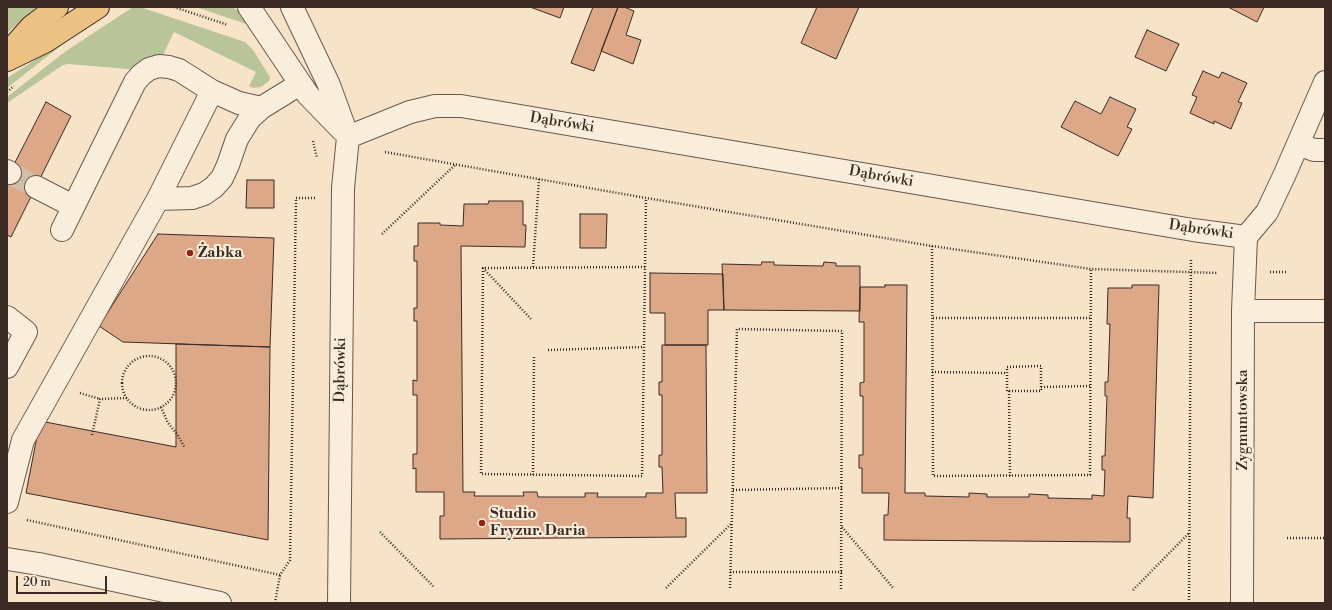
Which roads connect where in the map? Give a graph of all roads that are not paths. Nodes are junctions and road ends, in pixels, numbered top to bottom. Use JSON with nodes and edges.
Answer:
{"nodes":[{"id":1,"x":57,"y":7,"type":"edge"},
{"id":2,"x":98,"y":7,"type":"edge"},
{"id":3,"x":249,"y":7,"type":"edge"},
{"id":4,"x":292,"y":7,"type":"edge"},
{"id":5,"x":7,"y":54,"type":"edge"},
{"id":6,"x":7,"y":60,"type":"edge"},
{"id":7,"x":1325,"y":82,"type":"edge"},
{"id":8,"x":300,"y":84,"type":"junction"},
{"id":9,"x":212,"y":91,"type":"junction"},
{"id":10,"x":261,"y":108,"type":"junction"},
{"id":11,"x":348,"y":136,"type":"junction"},
{"id":12,"x":1298,"y":144,"type":"junction"},
{"id":13,"x":1325,"y":150,"type":"edge"},
{"id":14,"x":36,"y":187,"type":"tunnel mouth"},
{"id":15,"x":158,"y":199,"type":"junction"},
{"id":16,"x":73,"y":206,"type":"junction"},
{"id":17,"x":62,"y":230,"type":"dead end"},
{"id":18,"x":1246,"y":237,"type":"junction"},
{"id":19,"x":1243,"y":311,"type":"junction"},
{"id":20,"x":1325,"y":312,"type":"edge"},
{"id":21,"x":7,"y":317,"type":"edge"},
{"id":22,"x":7,"y":367,"type":"edge"},
{"id":23,"x":7,"y":502,"type":"edge"},
{"id":24,"x":7,"y":559,"type":"edge"},
{"id":25,"x":220,"y":603,"type":"edge"},
{"id":26,"x":339,"y":603,"type":"edge"},
{"id":27,"x":1242,"y":603,"type":"edge"}],
"edges":[{"from":1,"to":5,"type":"main road"},
{"from":2,"to":6,"type":"main road"},
{"from":3,"to":8,"type":"street"},
{"from":4,"to":11,"type":"street","name":"Dąbrówki"},
{"from":7,"to":12,"type":"street","name":"Dąbrówki"},
{"from":8,"to":10,"type":"street"},
{"from":8,"to":11,"type":"street"},
{"from":9,"to":10,"type":"street"},
{"from":9,"to":15,"type":"street"},
{"from":9,"to":16,"type":"street"},
{"from":10,"to":15,"type":"street"},
{"from":11,"to":18,"type":"street","name":"Dąbrówki"},
{"from":11,"to":26,"type":"street","name":"Dąbrówki"},
{"from":12,"to":13,"type":"street"},
{"from":12,"to":18,"type":"street","name":"Dąbrówki"},
{"from":14,"to":16,"type":"street"},
{"from":15,"to":23,"type":"street"},
{"from":16,"to":17,"type":"street"},
{"from":18,"to":19,"type":"street","name":"Zygmuntowska"},
{"from":19,"to":20,"type":"street"},
{"from":19,"to":27,"type":"street","name":"Zygmuntowska"},
{"from":21,"to":22,"type":"street"},
{"from":24,"to":25,"type":"street"}]}
